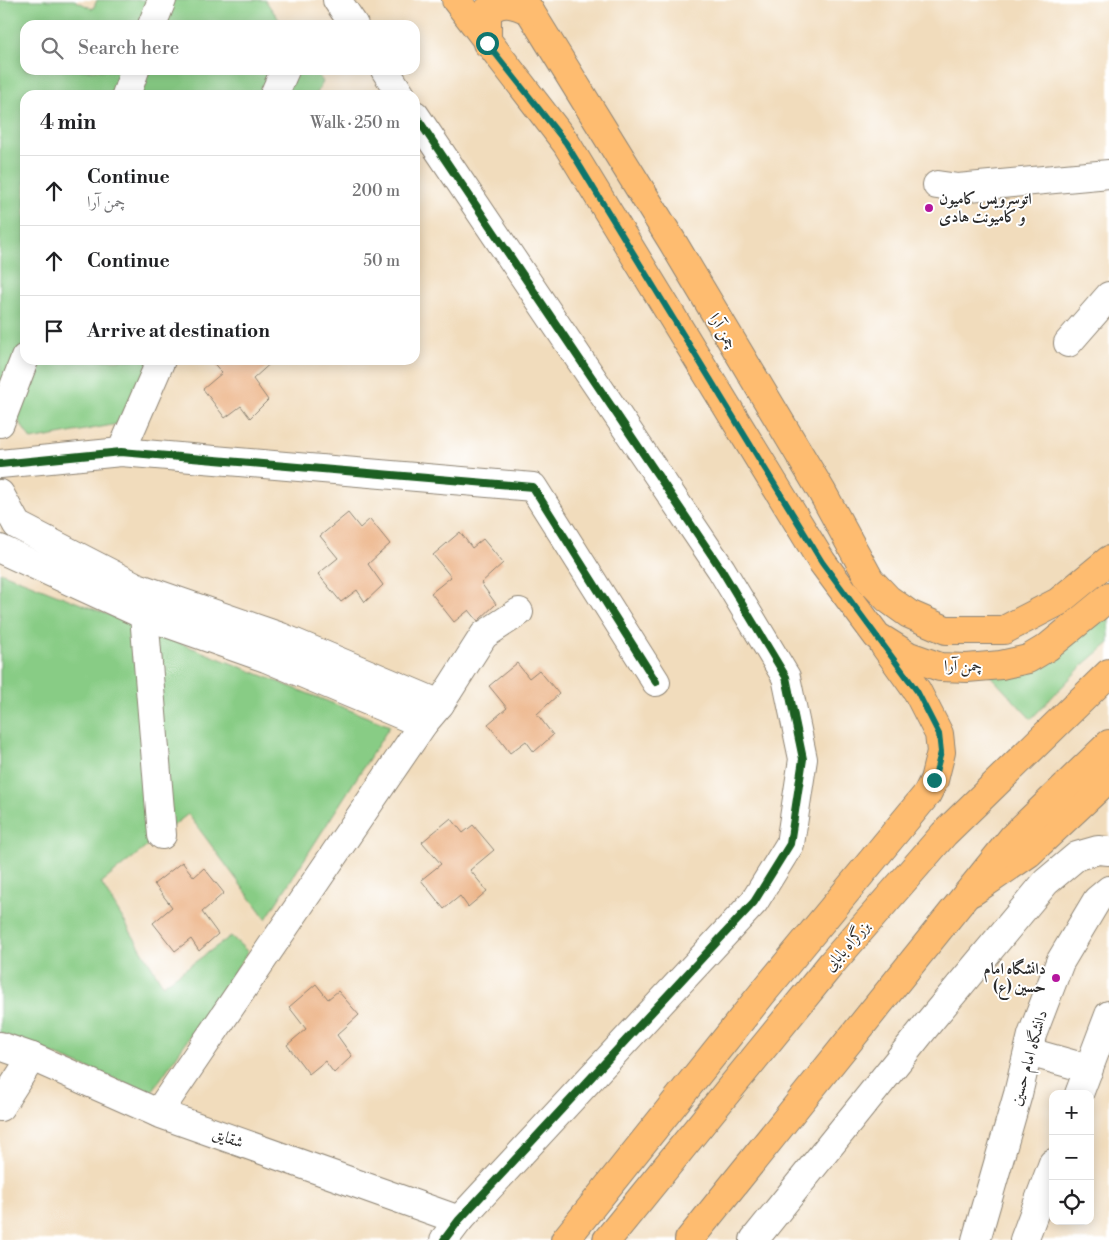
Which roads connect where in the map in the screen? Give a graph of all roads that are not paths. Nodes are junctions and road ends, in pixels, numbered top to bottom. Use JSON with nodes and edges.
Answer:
{"nodes":[{"id":1,"x":162,"y":0,"type":"edge"},
{"id":2,"x":337,"y":0,"type":"edge"},
{"id":3,"x":456,"y":0,"type":"edge"},
{"id":4,"x":527,"y":6,"type":"edge"},
{"id":5,"x":154,"y":20,"type":"edge"},
{"id":6,"x":351,"y":20,"type":"edge"},
{"id":7,"x":487,"y":43,"type":"junction"},
{"id":8,"x":133,"y":75,"type":"edge"},
{"id":9,"x":283,"y":75,"type":"edge"},
{"id":10,"x":387,"y":75,"type":"edge"},
{"id":11,"x":128,"y":90,"type":"edge"},
{"id":12,"x":276,"y":90,"type":"edge"},
{"id":13,"x":398,"y":90,"type":"edge"},
{"id":14,"x":420,"y":122,"type":"edge"},
{"id":15,"x":1109,"y":174,"type":"edge"},
{"id":16,"x":937,"y":185,"type":"dead end"},
{"id":17,"x":1109,"y":296,"type":"edge"},
{"id":18,"x":1068,"y":343,"type":"dead end"},
{"id":19,"x":22,"y":365,"type":"edge"},
{"id":20,"x":158,"y":365,"type":"edge"},
{"id":21,"x":0,"y":424,"type":"edge"},
{"id":22,"x":121,"y":452,"type":"junction"},
{"id":23,"x":0,"y":464,"type":"edge"},
{"id":24,"x":0,"y":494,"type":"edge"},
{"id":25,"x":0,"y":549,"type":"edge"},
{"id":26,"x":1109,"y":560,"type":"edge"},
{"id":27,"x":137,"y":587,"type":"junction"},
{"id":28,"x":1109,"y":597,"type":"edge"},
{"id":29,"x":519,"y":612,"type":"dead end"},
{"id":30,"x":144,"y":615,"type":"junction"},
{"id":31,"x":877,"y":636,"type":"junction"},
{"id":32,"x":273,"y":648,"type":"junction"},
{"id":33,"x":1109,"y":673,"type":"edge"},
{"id":34,"x":656,"y":682,"type":"dead end"},
{"id":35,"x":432,"y":714,"type":"junction"},
{"id":36,"x":1109,"y":744,"type":"edge"},
{"id":37,"x":1109,"y":778,"type":"edge"},
{"id":38,"x":162,"y":835,"type":"dead end"},
{"id":39,"x":1109,"y":851,"type":"edge"},
{"id":40,"x":1109,"y":890,"type":"edge"},
{"id":41,"x":961,"y":900,"type":"junction"},
{"id":42,"x":1109,"y":1015,"type":"edge"},
{"id":43,"x":0,"y":1046,"type":"edge"},
{"id":44,"x":1029,"y":1052,"type":"junction"},
{"id":45,"x":32,"y":1057,"type":"junction"},
{"id":46,"x":1084,"y":1082,"type":"edge"},
{"id":47,"x":0,"y":1107,"type":"edge"},
{"id":48,"x":158,"y":1113,"type":"junction"},
{"id":49,"x":1049,"y":1174,"type":"edge"},
{"id":50,"x":451,"y":1230,"type":"edge"},
{"id":51,"x":565,"y":1240,"type":"edge"},
{"id":52,"x":607,"y":1240,"type":"edge"},
{"id":53,"x":689,"y":1240,"type":"edge"},
{"id":54,"x":754,"y":1240,"type":"edge"},
{"id":55,"x":976,"y":1240,"type":"edge"},
{"id":56,"x":1024,"y":1240,"type":"edge"}],
"edges":[{"from":1,"to":5,"type":"street"},
{"from":2,"to":6,"type":"street"},
{"from":3,"to":7,"type":"main road","name":"چمن آرا"},
{"from":4,"to":7,"type":"main road"},
{"from":4,"to":26,"type":"main road","name":"چمن آرا"},
{"from":7,"to":31,"type":"main road","name":"چمن آرا"},
{"from":8,"to":11,"type":"street"},
{"from":9,"to":12,"type":"street"},
{"from":10,"to":13,"type":"street"},
{"from":14,"to":50,"type":"street"},
{"from":15,"to":16,"type":"street"},
{"from":17,"to":18,"type":"street"},
{"from":19,"to":21,"type":"street"},
{"from":20,"to":22,"type":"street"},
{"from":22,"to":23,"type":"street"},
{"from":22,"to":34,"type":"street"},
{"from":24,"to":27,"type":"street"},
{"from":25,"to":30,"type":"street"},
{"from":27,"to":30,"type":"street"},
{"from":27,"to":32,"type":"street"},
{"from":28,"to":31,"type":"main road","name":"چمن آرا"},
{"from":29,"to":35,"type":"street"},
{"from":30,"to":32,"type":"street"},
{"from":30,"to":38,"type":"street"},
{"from":31,"to":51,"type":"main road"},
{"from":32,"to":35,"type":"street"},
{"from":33,"to":52,"type":"main road","name":"بزرگراه بابایی"},
{"from":35,"to":48,"type":"street"},
{"from":36,"to":41,"type":"main road"},
{"from":37,"to":41,"type":"main road"},
{"from":39,"to":54,"type":"street"},
{"from":40,"to":44,"type":"street","name":"دانشگاه امام حسین"},
{"from":41,"to":53,"type":"main road"},
{"from":42,"to":46,"type":"street"},
{"from":43,"to":45,"type":"street","name":"شقایق"},
{"from":44,"to":46,"type":"street"},
{"from":44,"to":55,"type":"street","name":"دانشگاه امام حسین"},
{"from":45,"to":47,"type":"street"},
{"from":45,"to":48,"type":"street","name":"شقایق"},
{"from":48,"to":50,"type":"street","name":"شقایق"},
{"from":49,"to":56,"type":"street"}]}
